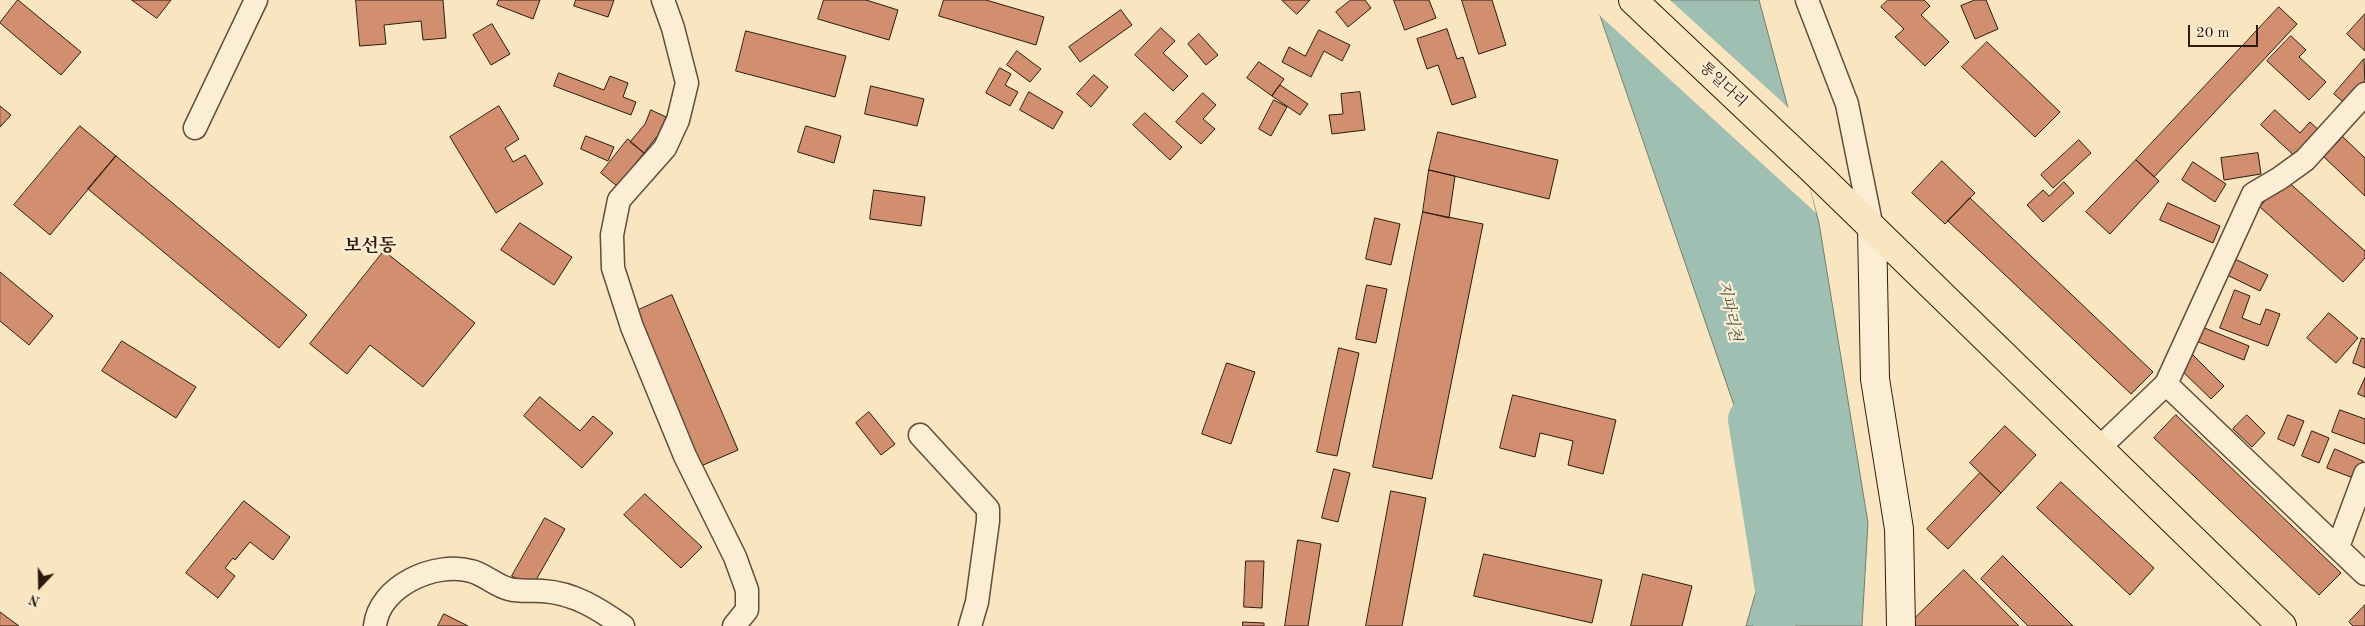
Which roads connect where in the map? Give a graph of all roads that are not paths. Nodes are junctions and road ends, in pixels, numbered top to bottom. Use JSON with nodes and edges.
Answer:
{"nodes":[{"id":1,"x":256,"y":0,"type":"edge"},
{"id":2,"x":663,"y":0,"type":"edge"},
{"id":3,"x":1633,"y":0,"type":"edge"},
{"id":4,"x":1807,"y":0,"type":"edge"},
{"id":5,"x":2365,"y":94,"type":"edge"},
{"id":6,"x":195,"y":128,"type":"dead end"},
{"id":7,"x":1872,"y":228,"type":"junction"},
{"id":8,"x":2166,"y":384,"type":"junction"},
{"id":9,"x":920,"y":435,"type":"dead end"},
{"id":10,"x":2099,"y":448,"type":"junction"},
{"id":11,"x":2365,"y":474,"type":"edge"},
{"id":12,"x":2338,"y":547,"type":"junction"},
{"id":13,"x":2365,"y":574,"type":"edge"},
{"id":14,"x":375,"y":626,"type":"edge"},
{"id":15,"x":623,"y":626,"type":"edge"},
{"id":16,"x":734,"y":626,"type":"edge"},
{"id":17,"x":970,"y":626,"type":"edge"},
{"id":18,"x":1901,"y":626,"type":"edge"},
{"id":19,"x":2282,"y":626,"type":"edge"}],
"edges":[{"from":1,"to":6,"type":"street"},
{"from":2,"to":16,"type":"street"},
{"from":3,"to":7,"type":"main road","name":"통일다리"},
{"from":4,"to":7,"type":"street"},
{"from":5,"to":8,"type":"street"},
{"from":7,"to":10,"type":"main road","name":"통일다리"},
{"from":7,"to":18,"type":"street"},
{"from":8,"to":10,"type":"street"},
{"from":8,"to":12,"type":"street"},
{"from":9,"to":17,"type":"street"},
{"from":10,"to":19,"type":"main road","name":"통일다리"},
{"from":11,"to":12,"type":"street"},
{"from":12,"to":13,"type":"street"},
{"from":14,"to":15,"type":"street"}]}
